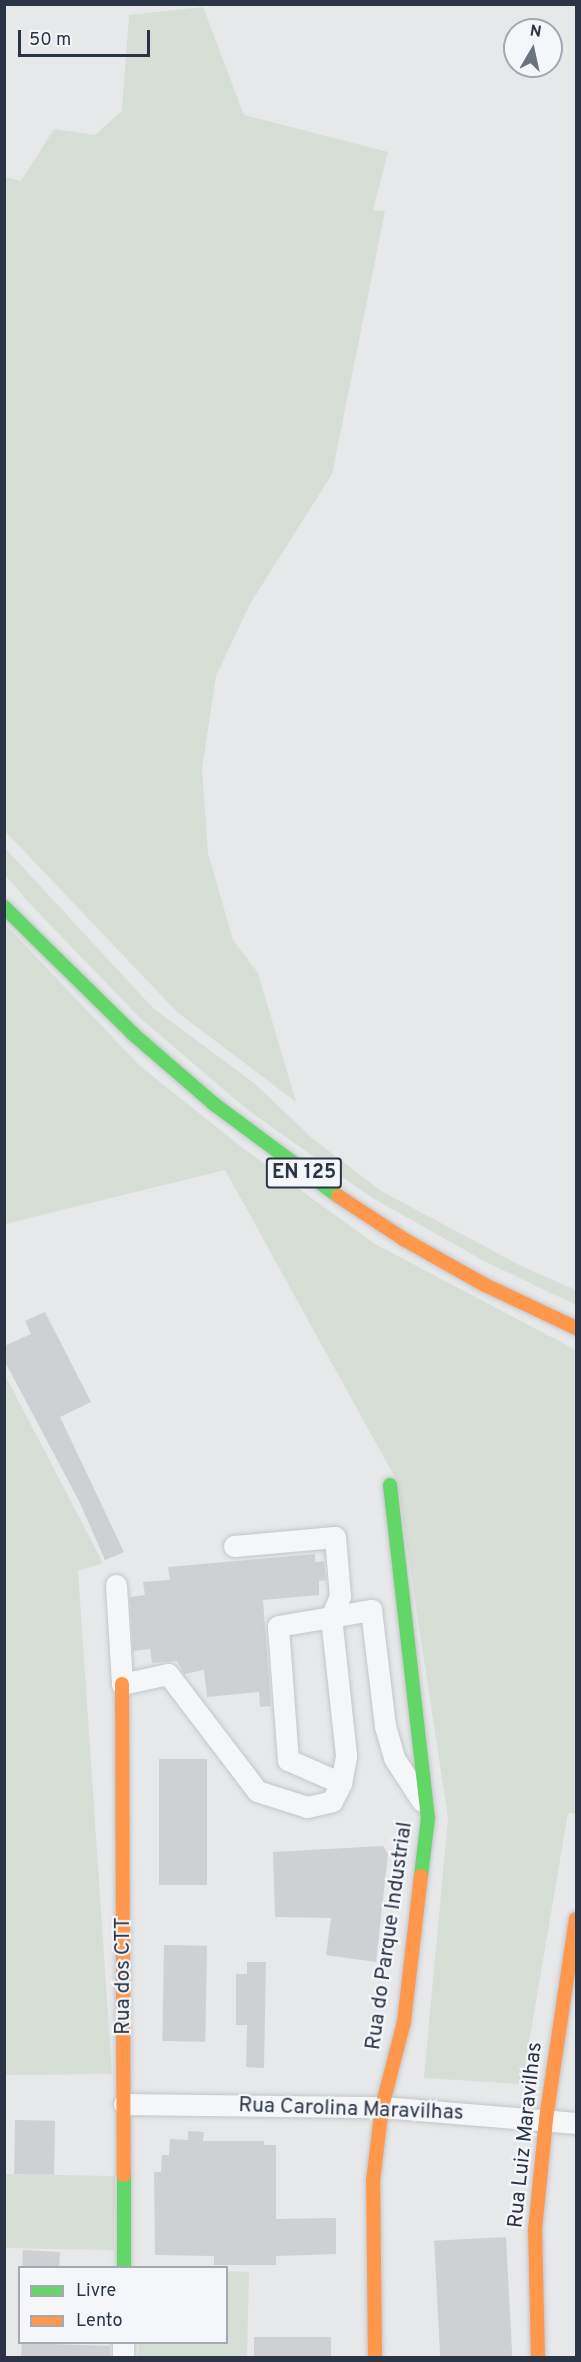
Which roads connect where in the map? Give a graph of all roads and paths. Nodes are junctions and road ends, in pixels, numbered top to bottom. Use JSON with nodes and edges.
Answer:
{"nodes":[{"id":1,"x":6,"y":900,"type":"edge"},
{"id":2,"x":576,"y":1328,"type":"edge"},
{"id":3,"x":390,"y":1485,"type":"dead end"},
{"id":4,"x":234,"y":1546,"type":"dead end"},
{"id":5,"x":116,"y":1585,"type":"dead end"},
{"id":6,"x":331,"y":1617,"type":"junction"},
{"id":7,"x":122,"y":1684,"type":"junction"},
{"id":8,"x":340,"y":1783,"type":"junction"},
{"id":9,"x":428,"y":1818,"type":"junction"},
{"id":10,"x":576,"y":1919,"type":"edge"},
{"id":11,"x":124,"y":2104,"type":"junction"},
{"id":12,"x":382,"y":2107,"type":"junction"},
{"id":13,"x":546,"y":2119,"type":"junction"},
{"id":14,"x":576,"y":2123,"type":"edge"},
{"id":15,"x":124,"y":2266,"type":"edge"},
{"id":16,"x":375,"y":2358,"type":"edge"},
{"id":17,"x":538,"y":2358,"type":"edge"}],
"edges":[{"from":1,"to":2,"type":"street","number":"EN 125"},
{"from":3,"to":9,"type":"street","name":"Rua do Parque Industrial"},
{"from":4,"to":6,"type":"street"},
{"from":5,"to":7,"type":"street"},
{"from":6,"to":8,"type":"street"},
{"from":6,"to":8,"type":"street"},
{"from":6,"to":9,"type":"street"},
{"from":7,"to":8,"type":"street"},
{"from":7,"to":11,"type":"street","name":"Rua dos CTT"},
{"from":9,"to":12,"type":"street","name":"Rua do Parque Industrial"},
{"from":10,"to":13,"type":"street","name":"Rua Luiz Maravilhas"},
{"from":11,"to":12,"type":"street","name":"Rua Carolina Maravilhas"},
{"from":11,"to":15,"type":"street","name":"Rua dos CTT"},
{"from":12,"to":13,"type":"street","name":"Rua Carolina Maravilhas"},
{"from":12,"to":16,"type":"street","name":"Rua do Parque Industrial"},
{"from":13,"to":14,"type":"street","name":"Rua Carolina Maravilhas"},
{"from":13,"to":17,"type":"street","name":"Rua Luiz Maravilhas"}]}
